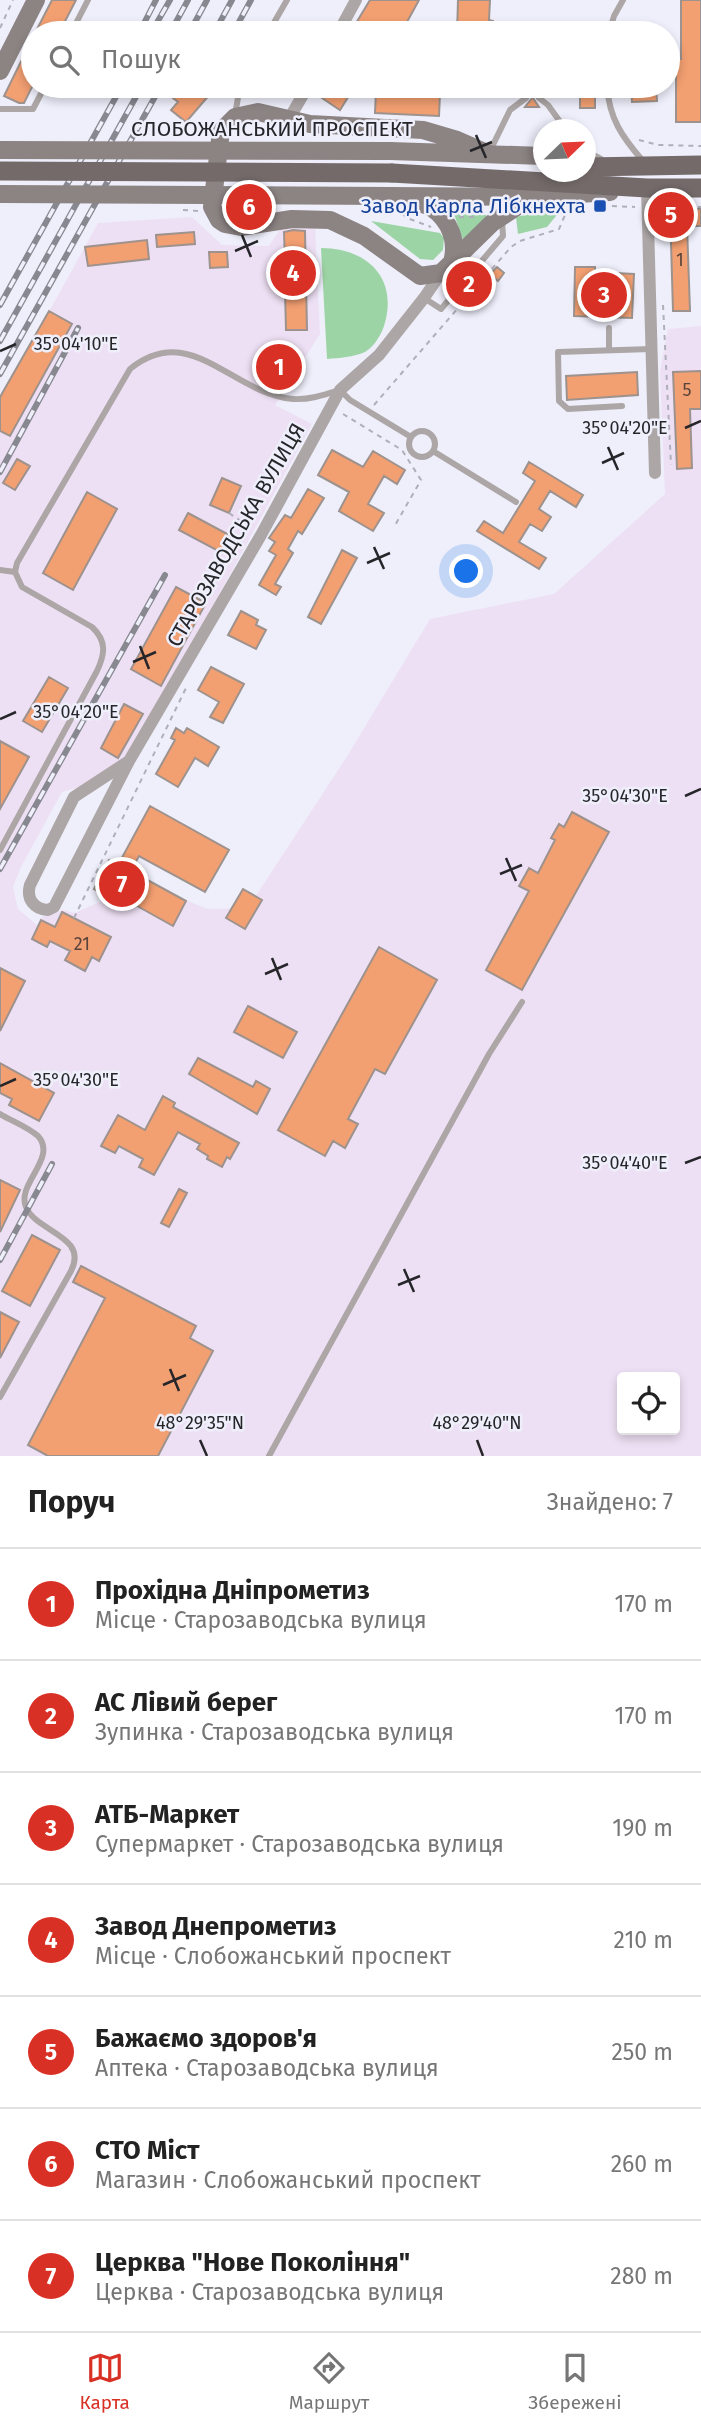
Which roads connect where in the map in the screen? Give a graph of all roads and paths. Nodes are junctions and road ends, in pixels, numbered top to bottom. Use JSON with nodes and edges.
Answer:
{"nodes":[{"id":1,"x":13,"y":0,"type":"edge"},
{"id":2,"x":36,"y":0,"type":"edge"},
{"id":3,"x":88,"y":0,"type":"edge"},
{"id":4,"x":287,"y":0,"type":"edge"},
{"id":5,"x":356,"y":0,"type":"edge"},
{"id":6,"x":623,"y":0,"type":"edge"},
{"id":7,"x":25,"y":21,"type":"edge"},
{"id":8,"x":77,"y":21,"type":"edge"},
{"id":9,"x":275,"y":21,"type":"edge"},
{"id":10,"x":345,"y":21,"type":"edge"},
{"id":11,"x":613,"y":21,"type":"edge"},
{"id":12,"x":0,"y":29,"type":"edge"},
{"id":13,"x":21,"y":30,"type":"edge"},
{"id":14,"x":0,"y":71,"type":"edge"},
{"id":15,"x":38,"y":98,"type":"edge"},
{"id":16,"x":238,"y":98,"type":"edge"},
{"id":17,"x":301,"y":98,"type":"edge"},
{"id":18,"x":526,"y":98,"type":"dead end"},
{"id":19,"x":539,"y":98,"type":"dead end"},
{"id":20,"x":608,"y":98,"type":"edge"},
{"id":21,"x":0,"y":109,"type":"edge"},
{"id":22,"x":235,"y":117,"type":"junction"},
{"id":23,"x":289,"y":119,"type":"junction"},
{"id":24,"x":558,"y":119,"type":"edge"},
{"id":25,"x":423,"y":130,"type":"junction"},
{"id":26,"x":624,"y":140,"type":"junction"},
{"id":27,"x":658,"y":145,"type":"junction"},
{"id":28,"x":701,"y":146,"type":"edge"},
{"id":29,"x":0,"y":150,"type":"edge"},
{"id":30,"x":421,"y":152,"type":"junction"},
{"id":31,"x":489,"y":154,"type":"junction"},
{"id":32,"x":533,"y":156,"type":"edge"},
{"id":33,"x":596,"y":159,"type":"edge"},
{"id":34,"x":652,"y":159,"type":"junction"},
{"id":35,"x":701,"y":165,"type":"edge"},
{"id":36,"x":533,"y":169,"type":"edge"},
{"id":37,"x":0,"y":171,"type":"edge"},
{"id":38,"x":392,"y":173,"type":"junction"},
{"id":39,"x":701,"y":188,"type":"edge"},
{"id":40,"x":0,"y":194,"type":"edge"},
{"id":41,"x":390,"y":196,"type":"junction"},
{"id":42,"x":532,"y":197,"type":"junction"},
{"id":43,"x":651,"y":198,"type":"junction"},
{"id":44,"x":611,"y":206,"type":"dead end"},
{"id":45,"x":701,"y":206,"type":"edge"},
{"id":46,"x":577,"y":208,"type":"dead end"},
{"id":47,"x":502,"y":216,"type":"junction"},
{"id":48,"x":446,"y":267,"type":"junction"},
{"id":49,"x":410,"y":271,"type":"junction"},
{"id":50,"x":424,"y":298,"type":"junction"},
{"id":51,"x":663,"y":302,"type":"dead end"},
{"id":52,"x":609,"y":328,"type":"dead end"},
{"id":53,"x":651,"y":349,"type":"junction"},
{"id":54,"x":609,"y":350,"type":"junction"},
{"id":55,"x":340,"y":390,"type":"junction"},
{"id":56,"x":622,"y":407,"type":"dead end"},
{"id":57,"x":363,"y":408,"type":"junction"},
{"id":58,"x":411,"y":437,"type":"junction"},
{"id":59,"x":433,"y":451,"type":"junction"},
{"id":60,"x":671,"y":465,"type":"dead end"},
{"id":61,"x":655,"y":473,"type":"dead end"},
{"id":62,"x":516,"y":502,"type":"dead end"},
{"id":63,"x":229,"y":513,"type":"dead end"},
{"id":64,"x":394,"y":527,"type":"dead end"},
{"id":65,"x":261,"y":535,"type":"junction"},
{"id":66,"x":0,"y":570,"type":"edge"},
{"id":67,"x":15,"y":572,"type":"junction"},
{"id":68,"x":187,"y":688,"type":"dead end"},
{"id":69,"x":129,"y":761,"type":"junction"},
{"id":70,"x":0,"y":850,"type":"edge"},
{"id":71,"x":74,"y":918,"type":"dead end"},
{"id":72,"x":522,"y":1002,"type":"dead end"},
{"id":73,"x":0,"y":1114,"type":"edge"},
{"id":74,"x":0,"y":1397,"type":"edge"},
{"id":75,"x":269,"y":1456,"type":"edge"}],
"edges":[{"from":1,"to":12,"type":"path"},
{"from":2,"to":7,"type":"main road"},
{"from":3,"to":8,"type":"lane"},
{"from":4,"to":9,"type":"lane"},
{"from":5,"to":10,"type":"street"},
{"from":6,"to":11,"type":"lane"},
{"from":13,"to":14,"type":"main road"},
{"from":15,"to":21,"type":"lane"},
{"from":16,"to":22,"type":"lane"},
{"from":17,"to":23,"type":"street"},
{"from":18,"to":31,"type":"lane"},
{"from":19,"to":24,"type":"lane"},
{"from":20,"to":26,"type":"lane"},
{"from":22,"to":23,"type":"main road"},
{"from":22,"to":49,"type":"main road"},
{"from":23,"to":25,"type":"main road"},
{"from":25,"to":30,"type":"main road"},
{"from":25,"to":31,"type":"main road"},
{"from":26,"to":27,"type":"path"},
{"from":26,"to":34,"type":"lane"},
{"from":27,"to":28,"type":"path"},
{"from":27,"to":34,"type":"path"},
{"from":29,"to":30,"type":"main road","name":"СЛОБОЖАНСЬКИЙ ПРОСПЕКТ","bridge":true},
{"from":30,"to":31,"type":"main road","name":"СЛОБОЖАНСЬКИЙ ПРОСПЕКТ"},
{"from":31,"to":32,"type":"main road","name":"СЛОБОЖАНСЬКИЙ ПРОСПЕКТ"},
{"from":33,"to":34,"type":"main road"},
{"from":34,"to":35,"type":"main road"},
{"from":36,"to":38,"type":"main road","name":"СЛОБОЖАНСЬКИЙ ПРОСПЕКТ"},
{"from":37,"to":38,"type":"main road","name":"СЛОБОЖАНСЬКИЙ ПРОСПЕКТ","bridge":true},
{"from":38,"to":43,"type":"main road","name":"СЛОБОЖАНСЬКИЙ ПРОСПЕКТ"},
{"from":39,"to":43,"type":"main road","name":"СЛОБОЖАНСЬКИЙ ПРОСПЕКТ"},
{"from":40,"to":41,"type":"main road","name":"СЛОБОЖАНСЬКИЙ ПРОСПЕКТ","bridge":true},
{"from":41,"to":42,"type":"main road","name":"СЛОБОЖАНСЬКИЙ ПРОСПЕКТ"},
{"from":41,"to":48,"type":"main road"},
{"from":42,"to":43,"type":"main road","name":"СЛОБОЖАНСЬКИЙ ПРОСПЕКТ"},
{"from":42,"to":47,"type":"main road"},
{"from":43,"to":44,"type":"path"},
{"from":43,"to":45,"type":"path"},
{"from":43,"to":53,"type":"street"},
{"from":46,"to":57,"type":"path"},
{"from":47,"to":48,"type":"main road"},
{"from":47,"to":50,"type":"lane"},
{"from":48,"to":49,"type":"main road"},
{"from":48,"to":50,"type":"street","name":"СТАРОЗАВОДСЬКА ВУЛИЦЯ"},
{"from":49,"to":50,"type":"street"},
{"from":50,"to":55,"type":"street","name":"СТАРОЗАВОДСЬКА ВУЛИЦЯ"},
{"from":51,"to":60,"type":"path"},
{"from":52,"to":54,"type":"lane"},
{"from":53,"to":54,"type":"lane"},
{"from":53,"to":61,"type":"street"},
{"from":54,"to":56,"type":"lane"},
{"from":55,"to":57,"type":"lane"},
{"from":55,"to":65,"type":"street","name":"СТАРОЗАВОДСЬКА ВУЛИЦЯ"},
{"from":55,"to":67,"type":"lane"},
{"from":57,"to":58,"type":"lane"},
{"from":57,"to":64,"type":"path"},
{"from":58,"to":59,"type":"lane"},
{"from":58,"to":59,"type":"lane"},
{"from":59,"to":62,"type":"lane"},
{"from":63,"to":65,"type":"path"},
{"from":65,"to":69,"type":"street","name":"СТАРОЗАВОДСЬКА ВУЛИЦЯ"},
{"from":66,"to":67,"type":"lane"},
{"from":67,"to":70,"type":"lane"},
{"from":68,"to":71,"type":"path"},
{"from":69,"to":69,"type":"street","name":"СТАРОЗАВОДСЬКА ВУЛИЦЯ"},
{"from":72,"to":75,"type":"lane"},
{"from":73,"to":74,"type":"lane"}]}
